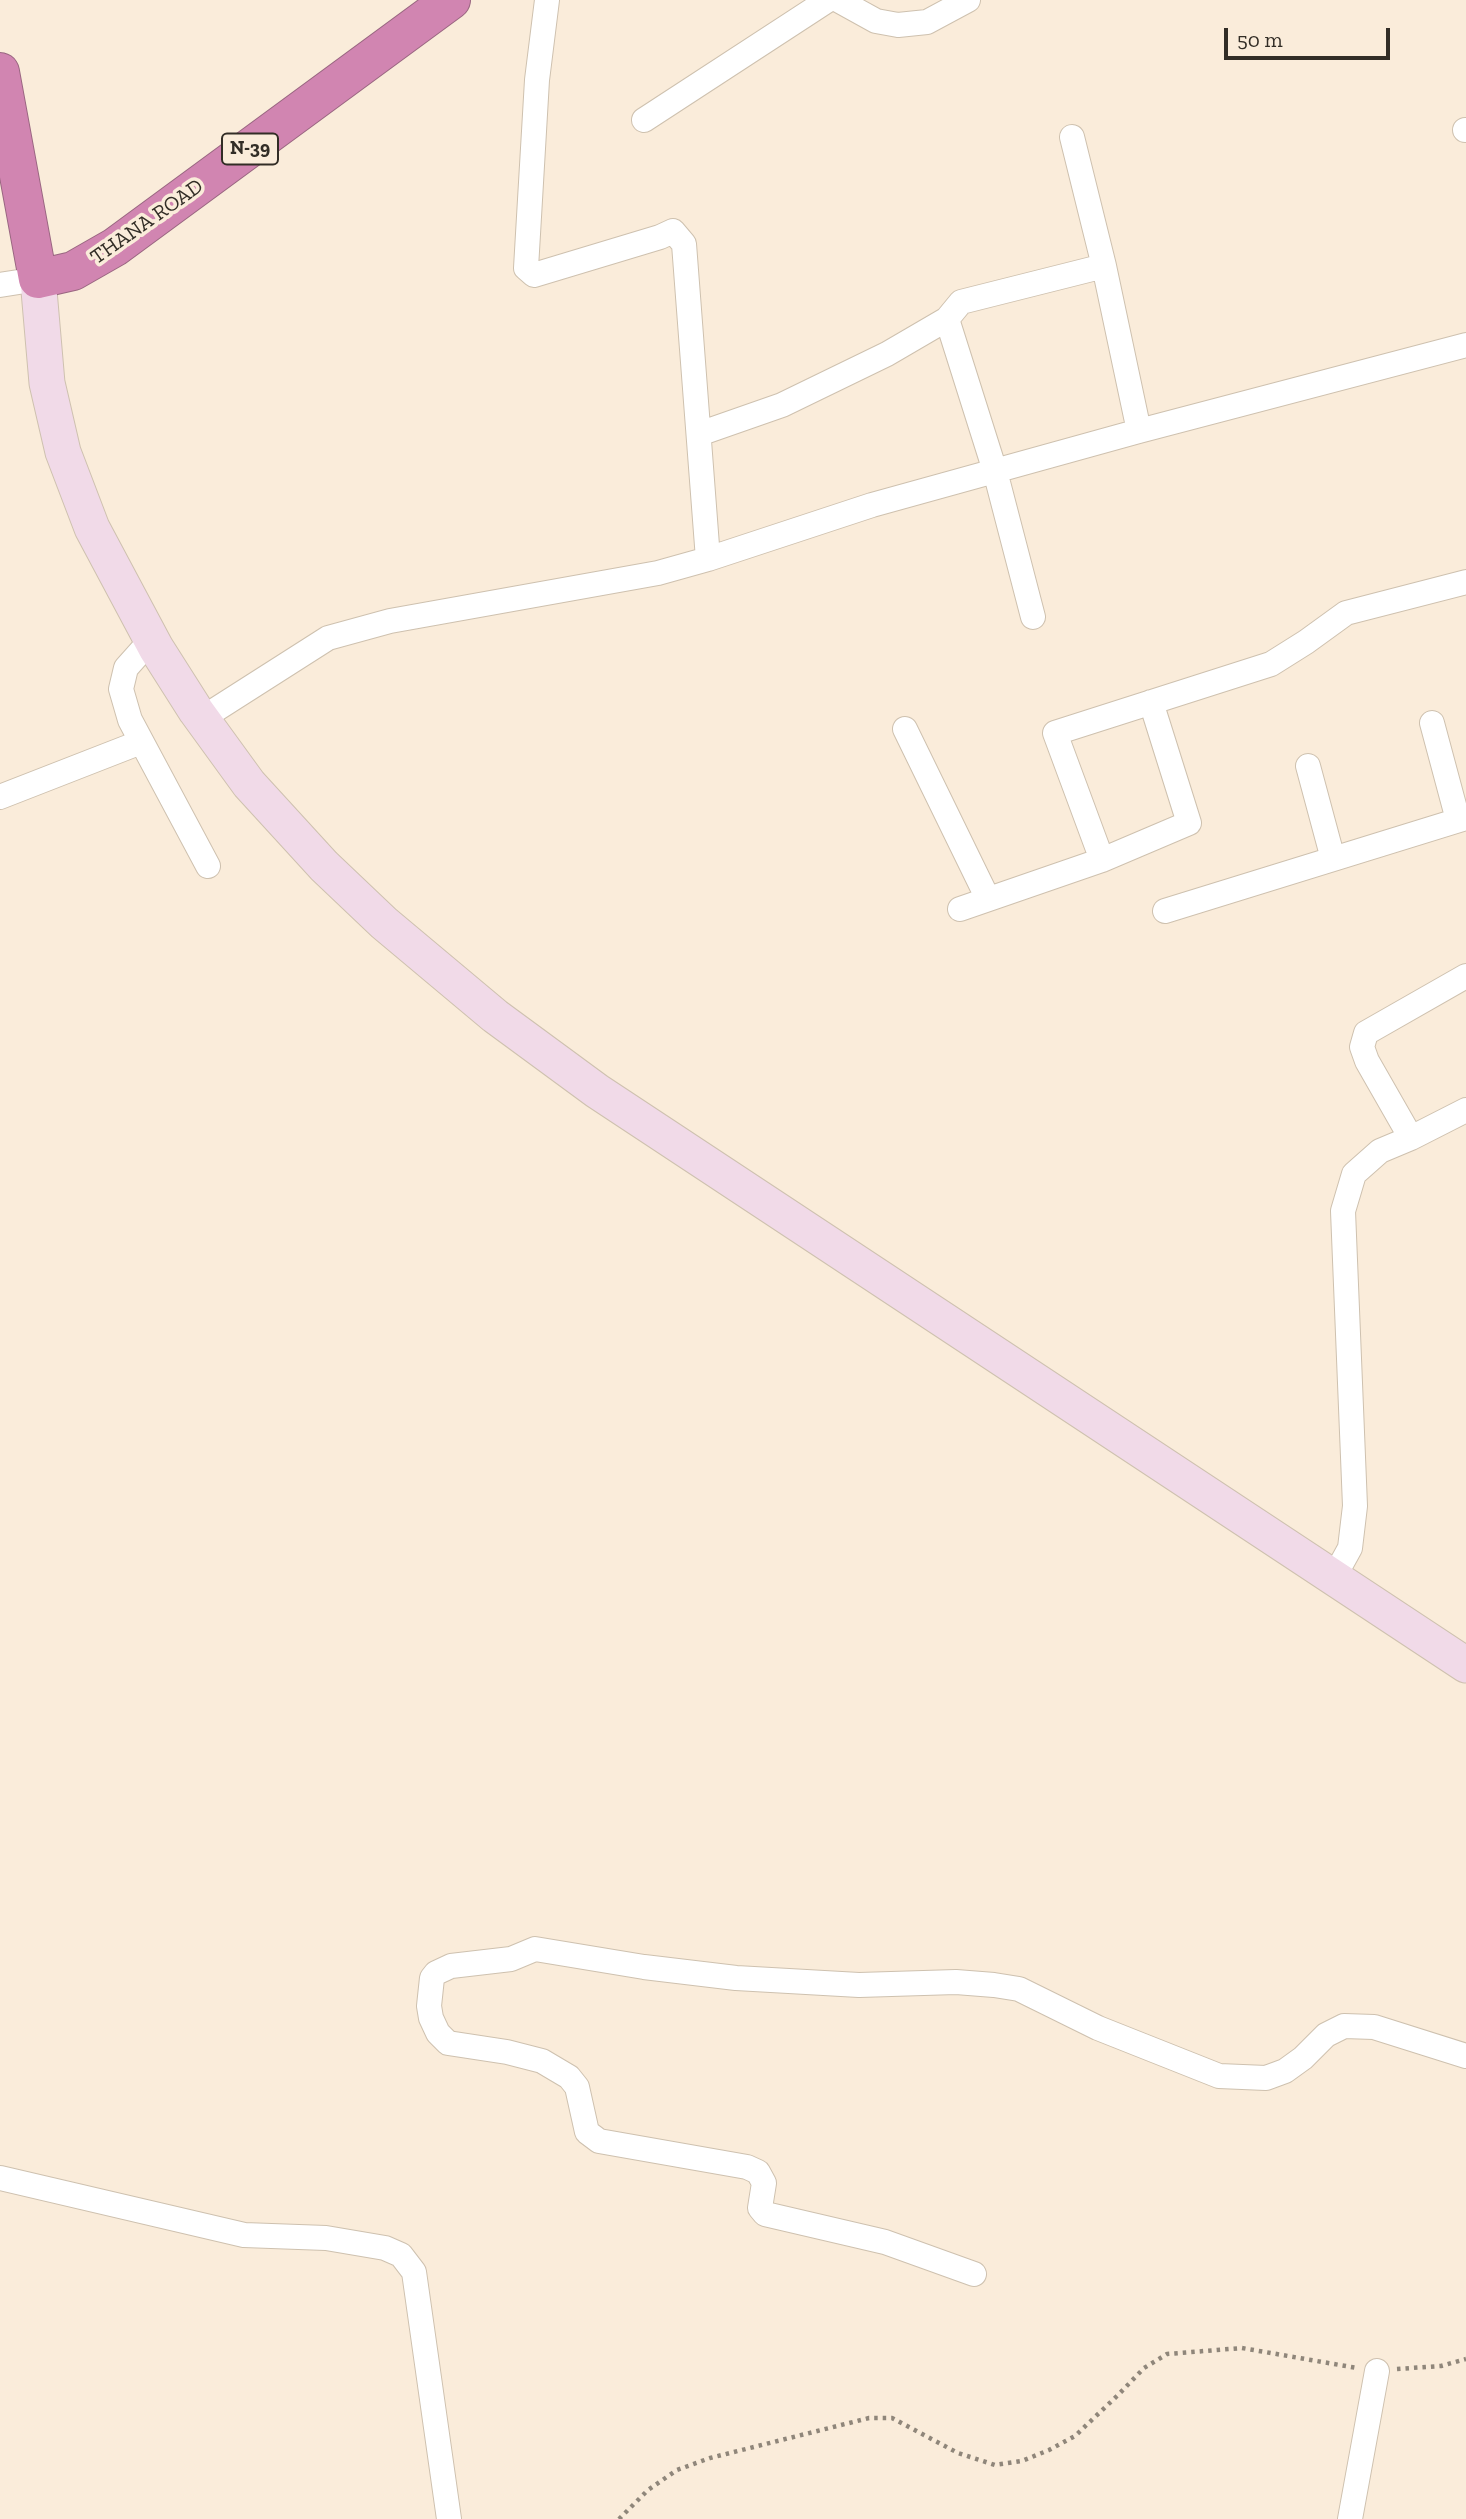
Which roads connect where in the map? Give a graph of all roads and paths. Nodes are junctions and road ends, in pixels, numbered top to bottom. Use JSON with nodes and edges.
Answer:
{"nodes":[{"id":1,"x":452,"y":0,"type":"edge"},
{"id":2,"x":547,"y":0,"type":"edge"},
{"id":3,"x":828,"y":0,"type":"edge"},
{"id":4,"x":838,"y":0,"type":"edge"},
{"id":5,"x":968,"y":0,"type":"edge"},
{"id":6,"x":0,"y":72,"type":"edge"},
{"id":7,"x":645,"y":120,"type":"dead end"},
{"id":8,"x":1072,"y":137,"type":"dead end"},
{"id":9,"x":1104,"y":266,"type":"junction"},
{"id":10,"x":38,"y":279,"type":"junction"},
{"id":11,"x":0,"y":285,"type":"edge"},
{"id":12,"x":947,"y":319,"type":"junction"},
{"id":13,"x":1466,"y":345,"type":"edge"},
{"id":14,"x":1139,"y":431,"type":"junction"},
{"id":15,"x":699,"y":434,"type":"junction"},
{"id":16,"x":995,"y":471,"type":"junction"},
{"id":17,"x":708,"y":559,"type":"junction"},
{"id":18,"x":1466,"y":582,"type":"edge"},
{"id":19,"x":1033,"y":617,"type":"dead end"},
{"id":20,"x":151,"y":640,"type":"junction"},
{"id":21,"x":1151,"y":702,"type":"junction"},
{"id":22,"x":201,"y":719,"type":"junction"},
{"id":23,"x":1432,"y":723,"type":"dead end"},
{"id":24,"x":905,"y":729,"type":"dead end"},
{"id":25,"x":141,"y":742,"type":"junction"},
{"id":26,"x":1308,"y":766,"type":"dead end"},
{"id":27,"x":0,"y":797,"type":"edge"},
{"id":28,"x":1462,"y":819,"type":"edge"},
{"id":29,"x":1333,"y":859,"type":"junction"},
{"id":30,"x":1102,"y":860,"type":"junction"},
{"id":31,"x":208,"y":866,"type":"dead end"},
{"id":32,"x":988,"y":899,"type":"junction"},
{"id":33,"x":960,"y":909,"type":"dead end"},
{"id":34,"x":1165,"y":911,"type":"dead end"},
{"id":35,"x":1466,"y":976,"type":"edge"},
{"id":36,"x":1466,"y":1110,"type":"edge"},
{"id":37,"x":1411,"y":1138,"type":"junction"},
{"id":38,"x":1334,"y":1577,"type":"junction"},
{"id":39,"x":1466,"y":1665,"type":"edge"},
{"id":40,"x":1466,"y":2056,"type":"edge"},
{"id":41,"x":0,"y":2178,"type":"edge"},
{"id":42,"x":974,"y":2274,"type":"dead end"},
{"id":43,"x":1466,"y":2359,"type":"edge"},
{"id":44,"x":1377,"y":2371,"type":"junction"},
{"id":45,"x":449,"y":2519,"type":"edge"},
{"id":46,"x":619,"y":2519,"type":"edge"},
{"id":47,"x":1350,"y":2519,"type":"edge"}],
"edges":[{"from":1,"to":10,"type":"highway","name":"THANA ROAD","number":"N-39"},
{"from":2,"to":15,"type":"street"},
{"from":3,"to":7,"type":"street"},
{"from":4,"to":5,"type":"street"},
{"from":6,"to":10,"type":"highway"},
{"from":8,"to":9,"type":"street"},
{"from":9,"to":12,"type":"street"},
{"from":9,"to":14,"type":"street"},
{"from":10,"to":11,"type":"street"},
{"from":10,"to":20,"type":"main road"},
{"from":12,"to":15,"type":"street"},
{"from":12,"to":16,"type":"street"},
{"from":13,"to":14,"type":"street"},
{"from":14,"to":16,"type":"street"},
{"from":15,"to":17,"type":"street"},
{"from":16,"to":17,"type":"street"},
{"from":16,"to":19,"type":"street"},
{"from":17,"to":22,"type":"street"},
{"from":18,"to":21,"type":"street"},
{"from":20,"to":22,"type":"main road"},
{"from":20,"to":25,"type":"street"},
{"from":21,"to":30,"type":"street"},
{"from":21,"to":30,"type":"street"},
{"from":22,"to":38,"type":"main road"},
{"from":23,"to":28,"type":"street"},
{"from":24,"to":32,"type":"street"},
{"from":25,"to":27,"type":"street"},
{"from":25,"to":31,"type":"street"},
{"from":26,"to":29,"type":"street"},
{"from":28,"to":29,"type":"street"},
{"from":29,"to":34,"type":"street"},
{"from":30,"to":32,"type":"street"},
{"from":32,"to":33,"type":"street"},
{"from":35,"to":37,"type":"street"},
{"from":36,"to":37,"type":"street"},
{"from":37,"to":38,"type":"street"},
{"from":38,"to":39,"type":"main road"},
{"from":40,"to":42,"type":"street"},
{"from":41,"to":45,"type":"street"},
{"from":43,"to":44,"type":"path"},
{"from":44,"to":46,"type":"path"},
{"from":44,"to":47,"type":"street"}]}
